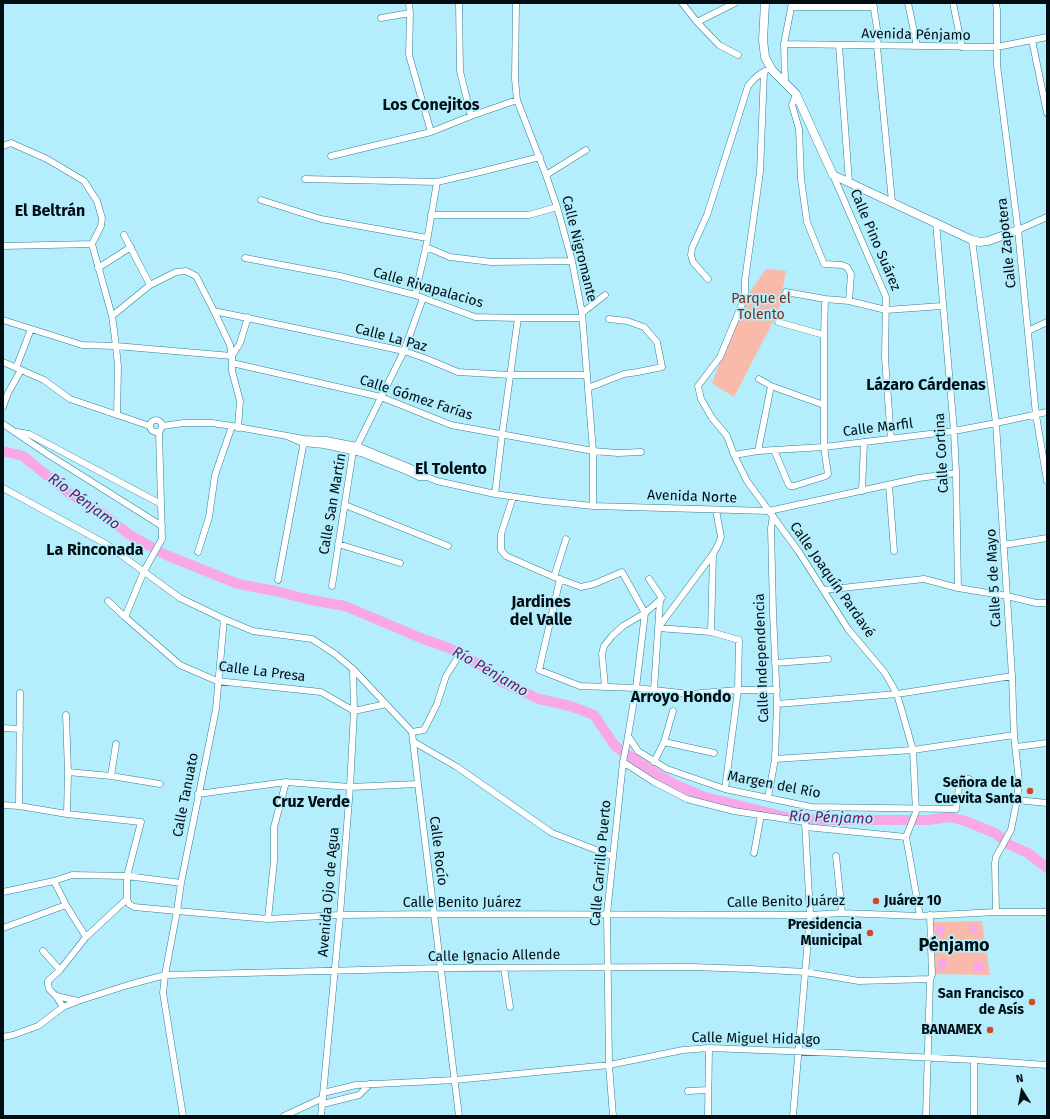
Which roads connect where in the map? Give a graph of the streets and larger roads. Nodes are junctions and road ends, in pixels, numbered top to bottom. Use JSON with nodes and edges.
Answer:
{"nodes":[{"id":1,"x":408,"y":3,"type":"edge"},
{"id":2,"x":459,"y":3,"type":"edge"},
{"id":3,"x":516,"y":3,"type":"edge"},
{"id":4,"x":682,"y":3,"type":"edge"},
{"id":5,"x":735,"y":3,"type":"edge"},
{"id":6,"x":765,"y":3,"type":"edge"},
{"id":7,"x":908,"y":3,"type":"edge"},
{"id":8,"x":953,"y":3,"type":"edge"},
{"id":9,"x":996,"y":3,"type":"edge"},
{"id":10,"x":791,"y":5,"type":"edge"},
{"id":11,"x":874,"y":5,"type":"edge"},
{"id":12,"x":410,"y":13,"type":"junction"},
{"id":13,"x":381,"y":18,"type":"dead end"},
{"id":14,"x":697,"y":22,"type":"junction"},
{"id":15,"x":1047,"y":37,"type":"edge"},
{"id":16,"x":1032,"y":40,"type":"junction"},
{"id":17,"x":784,"y":44,"type":"junction"},
{"id":18,"x":839,"y":46,"type":"junction"},
{"id":19,"x":877,"y":46,"type":"junction"},
{"id":20,"x":917,"y":46,"type":"junction"},
{"id":21,"x":962,"y":48,"type":"junction"},
{"id":22,"x":997,"y":48,"type":"junction"},
{"id":23,"x":738,"y":55,"type":"dead end"},
{"id":24,"x":772,"y":70,"type":"junction"},
{"id":25,"x":764,"y":72,"type":"junction"},
{"id":26,"x":785,"y":83,"type":"junction"},
{"id":27,"x":796,"y":94,"type":"junction"},
{"id":28,"x":518,"y":100,"type":"junction"},
{"id":29,"x":1047,"y":113,"type":"edge"},
{"id":30,"x":471,"y":116,"type":"junction"},
{"id":31,"x":431,"y":132,"type":"junction"},
{"id":32,"x":3,"y":146,"type":"edge"},
{"id":33,"x":586,"y":150,"type":"dead end"},
{"id":34,"x":331,"y":156,"type":"dead end"},
{"id":35,"x":540,"y":157,"type":"junction"},
{"id":36,"x":546,"y":175,"type":"junction"},
{"id":37,"x":833,"y":175,"type":"junction"},
{"id":38,"x":305,"y":179,"type":"dead end"},
{"id":39,"x":437,"y":182,"type":"junction"},
{"id":40,"x":849,"y":182,"type":"junction"},
{"id":41,"x":261,"y":200,"type":"dead end"},
{"id":42,"x":892,"y":202,"type":"junction"},
{"id":43,"x":557,"y":207,"type":"junction"},
{"id":44,"x":431,"y":215,"type":"junction"},
{"id":45,"x":1047,"y":217,"type":"edge"},
{"id":46,"x":936,"y":222,"type":"junction"},
{"id":47,"x":1018,"y":230,"type":"junction"},
{"id":48,"x":124,"y":235,"type":"dead end"},
{"id":49,"x":427,"y":238,"type":"junction"},
{"id":50,"x":972,"y":240,"type":"junction"},
{"id":51,"x":92,"y":244,"type":"junction"},
{"id":52,"x":3,"y":246,"type":"edge"},
{"id":53,"x":131,"y":247,"type":"junction"},
{"id":54,"x":426,"y":247,"type":"junction"},
{"id":55,"x":246,"y":258,"type":"dead end"},
{"id":56,"x":572,"y":261,"type":"junction"},
{"id":57,"x":98,"y":268,"type":"junction"},
{"id":58,"x":708,"y":279,"type":"dead end"},
{"id":59,"x":150,"y":285,"type":"junction"},
{"id":60,"x":786,"y":292,"type":"dead end"},
{"id":61,"x":415,"y":295,"type":"junction"},
{"id":62,"x":605,"y":295,"type":"dead end"},
{"id":63,"x":423,"y":298,"type":"junction"},
{"id":64,"x":825,"y":299,"type":"junction"},
{"id":65,"x":849,"y":301,"type":"junction"},
{"id":66,"x":942,"y":306,"type":"junction"},
{"id":67,"x":214,"y":310,"type":"junction"},
{"id":68,"x":886,"y":310,"type":"junction"},
{"id":69,"x":582,"y":315,"type":"junction"},
{"id":70,"x":112,"y":316,"type":"junction"},
{"id":71,"x":248,"y":317,"type":"junction"},
{"id":72,"x":518,"y":318,"type":"junction"},
{"id":73,"x":609,"y":319,"type":"dead end"},
{"id":74,"x":3,"y":320,"type":"edge"},
{"id":75,"x":778,"y":322,"type":"dead end"},
{"id":76,"x":1047,"y":322,"type":"edge"},
{"id":77,"x":30,"y":329,"type":"junction"},
{"id":78,"x":1028,"y":331,"type":"junction"},
{"id":79,"x":824,"y":335,"type":"junction"},
{"id":80,"x":116,"y":346,"type":"junction"},
{"id":81,"x":404,"y":351,"type":"junction"},
{"id":82,"x":232,"y":356,"type":"junction"},
{"id":83,"x":3,"y":362,"type":"edge"},
{"id":84,"x":232,"y":363,"type":"junction"},
{"id":85,"x":18,"y":369,"type":"junction"},
{"id":86,"x":510,"y":375,"type":"junction"},
{"id":87,"x":587,"y":375,"type":"junction"},
{"id":88,"x":759,"y":379,"type":"dead end"},
{"id":89,"x":771,"y":386,"type":"junction"},
{"id":90,"x":588,"y":388,"type":"junction"},
{"id":91,"x":382,"y":397,"type":"junction"},
{"id":92,"x":824,"y":405,"type":"junction"},
{"id":93,"x":3,"y":407,"type":"edge"},
{"id":94,"x":1047,"y":412,"type":"edge"},
{"id":95,"x":117,"y":415,"type":"junction"},
{"id":96,"x":1036,"y":415,"type":"junction"},
{"id":97,"x":996,"y":423,"type":"junction"},
{"id":98,"x":3,"y":424,"type":"edge"},
{"id":99,"x":150,"y":426,"type":"junction"},
{"id":100,"x":235,"y":427,"type":"junction"},
{"id":101,"x":160,"y":429,"type":"junction"},
{"id":102,"x":954,"y":431,"type":"junction"},
{"id":103,"x":16,"y":432,"type":"junction"},
{"id":104,"x":502,"y":434,"type":"junction"},
{"id":105,"x":891,"y":439,"type":"junction"},
{"id":106,"x":304,"y":441,"type":"junction"},
{"id":107,"x":864,"y":442,"type":"junction"},
{"id":108,"x":824,"y":447,"type":"junction"},
{"id":109,"x":355,"y":448,"type":"junction"},
{"id":110,"x":774,"y":450,"type":"junction"},
{"id":111,"x":593,"y":451,"type":"junction"},
{"id":112,"x":758,"y":451,"type":"junction"},
{"id":113,"x":641,"y":452,"type":"dead end"},
{"id":114,"x":734,"y":455,"type":"junction"},
{"id":115,"x":956,"y":473,"type":"junction"},
{"id":116,"x":1047,"y":481,"type":"edge"},
{"id":117,"x":889,"y":485,"type":"junction"},
{"id":118,"x":3,"y":488,"type":"edge"},
{"id":119,"x":862,"y":491,"type":"junction"},
{"id":120,"x":495,"y":494,"type":"junction"},
{"id":121,"x":513,"y":497,"type":"junction"},
{"id":122,"x":161,"y":504,"type":"junction"},
{"id":123,"x":345,"y":505,"type":"junction"},
{"id":124,"x":593,"y":506,"type":"junction"},
{"id":125,"x":716,"y":510,"type":"junction"},
{"id":126,"x":771,"y":514,"type":"junction"},
{"id":127,"x":162,"y":526,"type":"junction"},
{"id":128,"x":1047,"y":538,"type":"edge"},
{"id":129,"x":566,"y":539,"type":"dead end"},
{"id":130,"x":338,"y":544,"type":"junction"},
{"id":131,"x":1004,"y":545,"type":"junction"},
{"id":132,"x":448,"y":546,"type":"dead end"},
{"id":133,"x":894,"y":551,"type":"dead end"},
{"id":134,"x":198,"y":552,"type":"dead end"},
{"id":135,"x":713,"y":554,"type":"junction"},
{"id":136,"x":400,"y":563,"type":"dead end"},
{"id":137,"x":144,"y":571,"type":"junction"},
{"id":138,"x":557,"y":578,"type":"junction"},
{"id":139,"x":649,"y":579,"type":"dead end"},
{"id":140,"x":278,"y":580,"type":"dead end"},
{"id":141,"x":332,"y":586,"type":"dead end"},
{"id":142,"x":958,"y":588,"type":"junction"},
{"id":143,"x":824,"y":590,"type":"junction"},
{"id":144,"x":1007,"y":596,"type":"junction"},
{"id":145,"x":661,"y":599,"type":"junction"},
{"id":146,"x":108,"y":601,"type":"dead end"},
{"id":147,"x":1047,"y":603,"type":"edge"},
{"id":148,"x":645,"y":613,"type":"junction"},
{"id":149,"x":125,"y":617,"type":"junction"},
{"id":150,"x":224,"y":619,"type":"junction"},
{"id":151,"x":658,"y":628,"type":"junction"},
{"id":152,"x":711,"y":632,"type":"junction"},
{"id":153,"x":458,"y":656,"type":"dead end"},
{"id":154,"x":828,"y":659,"type":"dead end"},
{"id":155,"x":775,"y":663,"type":"junction"},
{"id":156,"x":350,"y":666,"type":"junction"},
{"id":157,"x":1012,"y":676,"type":"junction"},
{"id":158,"x":218,"y":681,"type":"junction"},
{"id":159,"x":605,"y":687,"type":"junction"},
{"id":160,"x":636,"y":688,"type":"junction"},
{"id":161,"x":654,"y":690,"type":"junction"},
{"id":162,"x":738,"y":690,"type":"junction"},
{"id":163,"x":776,"y":690,"type":"junction"},
{"id":164,"x":20,"y":693,"type":"dead end"},
{"id":165,"x":897,"y":694,"type":"junction"},
{"id":166,"x":386,"y":704,"type":"junction"},
{"id":167,"x":777,"y":704,"type":"junction"},
{"id":168,"x":354,"y":711,"type":"junction"},
{"id":169,"x":673,"y":711,"type":"dead end"},
{"id":170,"x":66,"y":715,"type":"dead end"},
{"id":171,"x":3,"y":728,"type":"edge"},
{"id":172,"x":20,"y":729,"type":"junction"},
{"id":173,"x":412,"y":732,"type":"junction"},
{"id":174,"x":1014,"y":735,"type":"junction"},
{"id":175,"x":628,"y":739,"type":"junction"},
{"id":176,"x":414,"y":742,"type":"junction"},
{"id":177,"x":664,"y":742,"type":"junction"},
{"id":178,"x":1047,"y":743,"type":"edge"},
{"id":179,"x":116,"y":744,"type":"dead end"},
{"id":180,"x":1016,"y":747,"type":"junction"},
{"id":181,"x":913,"y":750,"type":"junction"},
{"id":182,"x":714,"y":752,"type":"dead end"},
{"id":183,"x":775,"y":759,"type":"junction"},
{"id":184,"x":623,"y":762,"type":"junction"},
{"id":185,"x":654,"y":762,"type":"junction"},
{"id":186,"x":68,"y":772,"type":"junction"},
{"id":187,"x":111,"y":776,"type":"junction"},
{"id":188,"x":969,"y":779,"type":"dead end"},
{"id":189,"x":286,"y":782,"type":"junction"},
{"id":190,"x":160,"y":784,"type":"dead end"},
{"id":191,"x":418,"y":784,"type":"junction"},
{"id":192,"x":350,"y":787,"type":"junction"},
{"id":193,"x":724,"y":789,"type":"junction"},
{"id":194,"x":198,"y":794,"type":"junction"},
{"id":195,"x":768,"y":798,"type":"junction"},
{"id":196,"x":1017,"y":800,"type":"junction"},
{"id":197,"x":1047,"y":803,"type":"edge"},
{"id":198,"x":3,"y":805,"type":"edge"},
{"id":199,"x":18,"y":806,"type":"junction"},
{"id":200,"x":916,"y":810,"type":"junction"},
{"id":201,"x":67,"y":814,"type":"junction"},
{"id":202,"x":761,"y":814,"type":"junction"},
{"id":203,"x":805,"y":825,"type":"junction"},
{"id":204,"x":906,"y":837,"type":"junction"},
{"id":205,"x":754,"y":853,"type":"dead end"},
{"id":206,"x":612,"y":856,"type":"junction"},
{"id":207,"x":836,"y":856,"type":"dead end"},
{"id":208,"x":127,"y":876,"type":"junction"},
{"id":209,"x":54,"y":881,"type":"junction"},
{"id":210,"x":181,"y":884,"type":"junction"},
{"id":211,"x":3,"y":892,"type":"edge"},
{"id":212,"x":127,"y":899,"type":"junction"},
{"id":213,"x":66,"y":905,"type":"junction"},
{"id":214,"x":177,"y":911,"type":"junction"},
{"id":215,"x":996,"y":912,"type":"junction"},
{"id":216,"x":1047,"y":912,"type":"edge"},
{"id":217,"x":842,"y":913,"type":"junction"},
{"id":218,"x":434,"y":914,"type":"junction"},
{"id":219,"x":606,"y":914,"type":"junction"},
{"id":220,"x":340,"y":915,"type":"junction"},
{"id":221,"x":810,"y":915,"type":"junction"},
{"id":222,"x":930,"y":915,"type":"junction"},
{"id":223,"x":920,"y":916,"type":"junction"},
{"id":224,"x":268,"y":919,"type":"junction"},
{"id":225,"x":3,"y":928,"type":"edge"},
{"id":226,"x":86,"y":937,"type":"junction"},
{"id":227,"x":43,"y":951,"type":"dead end"},
{"id":228,"x":608,"y":967,"type":"junction"},
{"id":229,"x":441,"y":968,"type":"junction"},
{"id":230,"x":504,"y":968,"type":"junction"},
{"id":231,"x":60,"y":970,"type":"junction"},
{"id":232,"x":335,"y":970,"type":"junction"},
{"id":233,"x":805,"y":972,"type":"junction"},
{"id":234,"x":165,"y":975,"type":"junction"},
{"id":235,"x":931,"y":977,"type":"junction"},
{"id":236,"x":56,"y":996,"type":"junction"},
{"id":237,"x":78,"y":1001,"type":"junction"},
{"id":238,"x":63,"y":1007,"type":"junction"},
{"id":239,"x":510,"y":1007,"type":"dead end"},
{"id":240,"x":3,"y":1037,"type":"edge"},
{"id":241,"x":708,"y":1048,"type":"junction"},
{"id":242,"x":799,"y":1051,"type":"junction"},
{"id":243,"x":927,"y":1058,"type":"junction"},
{"id":244,"x":974,"y":1060,"type":"junction"},
{"id":245,"x":609,"y":1065,"type":"junction"},
{"id":246,"x":1047,"y":1065,"type":"edge"},
{"id":247,"x":455,"y":1080,"type":"junction"},
{"id":248,"x":370,"y":1084,"type":"junction"},
{"id":249,"x":708,"y":1090,"type":"junction"},
{"id":250,"x":688,"y":1091,"type":"dead end"},
{"id":251,"x":323,"y":1098,"type":"junction"},
{"id":252,"x":183,"y":1116,"type":"edge"},
{"id":253,"x":284,"y":1116,"type":"edge"},
{"id":254,"x":321,"y":1116,"type":"edge"},
{"id":255,"x":459,"y":1116,"type":"edge"},
{"id":256,"x":613,"y":1116,"type":"edge"},
{"id":257,"x":708,"y":1116,"type":"edge"},
{"id":258,"x":793,"y":1116,"type":"edge"},
{"id":259,"x":926,"y":1116,"type":"edge"},
{"id":260,"x":974,"y":1116,"type":"edge"}],
"edges":[{"from":1,"to":12,"type":"street"},
{"from":2,"to":30,"type":"street"},
{"from":3,"to":28,"type":"street","name":"Calle Nigromante"},
{"from":4,"to":14,"type":"street"},
{"from":5,"to":14,"type":"street"},
{"from":6,"to":24,"type":"street"},
{"from":7,"to":20,"type":"street"},
{"from":8,"to":21,"type":"street"},
{"from":9,"to":22,"type":"street","name":"Calle Zapotera"},
{"from":10,"to":11,"type":"street"},
{"from":10,"to":17,"type":"street"},
{"from":11,"to":19,"type":"street"},
{"from":12,"to":13,"type":"street"},
{"from":12,"to":31,"type":"street"},
{"from":14,"to":23,"type":"street"},
{"from":15,"to":16,"type":"street","name":"Avenida Pénjamo"},
{"from":16,"to":22,"type":"street","name":"Avenida Pénjamo"},
{"from":16,"to":29,"type":"street"},
{"from":17,"to":18,"type":"street","name":"Avenida Pénjamo"},
{"from":17,"to":26,"type":"street"},
{"from":18,"to":19,"type":"street","name":"Avenida Pénjamo"},
{"from":18,"to":40,"type":"street"},
{"from":19,"to":20,"type":"street","name":"Avenida Pénjamo"},
{"from":19,"to":42,"type":"street"},
{"from":20,"to":21,"type":"street","name":"Avenida Pénjamo"},
{"from":21,"to":22,"type":"street","name":"Avenida Pénjamo"},
{"from":22,"to":47,"type":"street","name":"Calle Zapotera"},
{"from":24,"to":25,"type":"street"},
{"from":24,"to":26,"type":"street","name":"Calle Pino Suárez"},
{"from":25,"to":58,"type":"street"},
{"from":25,"to":114,"type":"street","name":"Calle Joaquín Pardavé"},
{"from":26,"to":27,"type":"street","name":"Calle Pino Suárez"},
{"from":27,"to":37,"type":"street","name":"Calle Pino Suárez"},
{"from":27,"to":65,"type":"street"},
{"from":28,"to":30,"type":"street"},
{"from":28,"to":35,"type":"street","name":"Calle Nigromante"},
{"from":30,"to":31,"type":"street"},
{"from":31,"to":34,"type":"street"},
{"from":32,"to":51,"type":"street"},
{"from":33,"to":36,"type":"street"},
{"from":35,"to":36,"type":"street","name":"Calle Nigromante"},
{"from":35,"to":39,"type":"street"},
{"from":36,"to":43,"type":"street","name":"Calle Nigromante"},
{"from":37,"to":40,"type":"street"},
{"from":37,"to":68,"type":"street","name":"Calle Pino Suárez"},
{"from":38,"to":39,"type":"street"},
{"from":39,"to":44,"type":"street"},
{"from":40,"to":42,"type":"street"},
{"from":41,"to":49,"type":"street"},
{"from":42,"to":46,"type":"street"},
{"from":43,"to":44,"type":"street"},
{"from":43,"to":56,"type":"street","name":"Calle Nigromante"},
{"from":44,"to":49,"type":"street"},
{"from":45,"to":47,"type":"street"},
{"from":46,"to":50,"type":"street"},
{"from":46,"to":66,"type":"street","name":"Calle Cortina"},
{"from":47,"to":50,"type":"street"},
{"from":47,"to":78,"type":"street","name":"Calle Zapotera"},
{"from":48,"to":53,"type":"street"},
{"from":49,"to":54,"type":"street"},
{"from":50,"to":97,"type":"street","name":"Calle 5 de Mayo"},
{"from":51,"to":52,"type":"street"},
{"from":51,"to":57,"type":"street"},
{"from":53,"to":57,"type":"street"},
{"from":53,"to":59,"type":"street"},
{"from":54,"to":56,"type":"street"},
{"from":54,"to":61,"type":"street"},
{"from":55,"to":61,"type":"street","name":"Calle Rivapalacios"},
{"from":56,"to":69,"type":"street","name":"Calle Nigromante"},
{"from":57,"to":70,"type":"street"},
{"from":59,"to":67,"type":"street"},
{"from":59,"to":70,"type":"street"},
{"from":60,"to":64,"type":"street"},
{"from":61,"to":63,"type":"street","name":"Calle Rivapalacios"},
{"from":62,"to":69,"type":"street"},
{"from":63,"to":72,"type":"street","name":"Calle Rivapalacios"},
{"from":63,"to":81,"type":"street","name":"Calle San Martín"},
{"from":64,"to":65,"type":"street"},
{"from":64,"to":79,"type":"street"},
{"from":65,"to":68,"type":"street"},
{"from":66,"to":68,"type":"street"},
{"from":66,"to":102,"type":"street","name":"Calle Cortina"},
{"from":67,"to":71,"type":"street","name":"Calle La Paz"},
{"from":67,"to":82,"type":"street"},
{"from":68,"to":105,"type":"street","name":"Calle Pino Suárez"},
{"from":69,"to":72,"type":"street","name":"Calle Rivapalacios"},
{"from":69,"to":87,"type":"street","name":"Calle Nigromante"},
{"from":70,"to":80,"type":"street"},
{"from":71,"to":81,"type":"street","name":"Calle La Paz"},
{"from":71,"to":82,"type":"street"},
{"from":72,"to":86,"type":"street"},
{"from":73,"to":90,"type":"street"},
{"from":74,"to":77,"type":"street"},
{"from":75,"to":79,"type":"street"},
{"from":76,"to":78,"type":"street"},
{"from":77,"to":80,"type":"street"},
{"from":77,"to":85,"type":"street"},
{"from":78,"to":96,"type":"street","name":"Calle Zapotera"},
{"from":79,"to":92,"type":"street"},
{"from":80,"to":82,"type":"street"},
{"from":80,"to":95,"type":"street"},
{"from":81,"to":86,"type":"street","name":"Calle La Paz"},
{"from":81,"to":91,"type":"street","name":"Calle San Martín"},
{"from":82,"to":84,"type":"street"},
{"from":83,"to":85,"type":"street"},
{"from":84,"to":91,"type":"street","name":"Calle Gómez Farías"},
{"from":84,"to":100,"type":"street"},
{"from":85,"to":93,"type":"street"},
{"from":85,"to":95,"type":"street"},
{"from":86,"to":87,"type":"street","name":"Calle La Paz"},
{"from":86,"to":104,"type":"street"},
{"from":87,"to":90,"type":"street","name":"Calle Nigromante"},
{"from":88,"to":89,"type":"street"},
{"from":89,"to":92,"type":"street"},
{"from":89,"to":112,"type":"street"},
{"from":90,"to":111,"type":"street","name":"Calle Nigromante"},
{"from":91,"to":104,"type":"street","name":"Calle Gómez Farías"},
{"from":91,"to":109,"type":"street","name":"Calle San Martín"},
{"from":92,"to":108,"type":"street"},
{"from":94,"to":96,"type":"street","name":"Calle Marfil"},
{"from":95,"to":99,"type":"street"},
{"from":96,"to":97,"type":"street","name":"Calle Marfil"},
{"from":96,"to":116,"type":"street","name":"Calle Zapotera"},
{"from":97,"to":102,"type":"street","name":"Calle Marfil"},
{"from":97,"to":131,"type":"street","name":"Calle 5 de Mayo"},
{"from":98,"to":103,"type":"street"},
{"from":99,"to":101,"type":"street"},
{"from":99,"to":101,"type":"street"},
{"from":100,"to":101,"type":"street","name":"Avenida Norte"},
{"from":100,"to":106,"type":"street","name":"Avenida Norte"},
{"from":100,"to":134,"type":"street"},
{"from":101,"to":122,"type":"street"},
{"from":102,"to":105,"type":"street","name":"Calle Marfil"},
{"from":102,"to":115,"type":"street","name":"Calle Cortina"},
{"from":103,"to":122,"type":"street"},
{"from":103,"to":127,"type":"street"},
{"from":104,"to":111,"type":"street","name":"Calle Gómez Farías"},
{"from":104,"to":120,"type":"street"},
{"from":105,"to":107,"type":"street","name":"Calle Marfil"},
{"from":106,"to":109,"type":"street","name":"Avenida Norte"},
{"from":106,"to":140,"type":"street"},
{"from":107,"to":108,"type":"street","name":"Calle Marfil"},
{"from":107,"to":119,"type":"street"},
{"from":108,"to":110,"type":"street","name":"Calle Marfil"},
{"from":108,"to":110,"type":"street"},
{"from":109,"to":120,"type":"street","name":"Avenida Norte"},
{"from":109,"to":123,"type":"street","name":"Calle San Martín"},
{"from":110,"to":112,"type":"street","name":"Calle Marfil"},
{"from":111,"to":113,"type":"street","name":"Calle Gómez Farías"},
{"from":111,"to":124,"type":"street","name":"Calle Nigromante"},
{"from":112,"to":114,"type":"street","name":"Calle Marfil"},
{"from":114,"to":126,"type":"street","name":"Calle Joaquín Pardavé"},
{"from":115,"to":117,"type":"street","name":"Avenida Norte"},
{"from":115,"to":142,"type":"street","name":"Calle Cortina"},
{"from":117,"to":119,"type":"street","name":"Avenida Norte"},
{"from":117,"to":133,"type":"street"},
{"from":118,"to":137,"type":"street"},
{"from":119,"to":126,"type":"street","name":"Avenida Norte"},
{"from":120,"to":121,"type":"street","name":"Avenida Norte"},
{"from":121,"to":124,"type":"street","name":"Avenida Norte"},
{"from":121,"to":138,"type":"street"},
{"from":122,"to":127,"type":"street"},
{"from":123,"to":130,"type":"street","name":"Calle San Martín"},
{"from":123,"to":132,"type":"street"},
{"from":124,"to":125,"type":"street","name":"Avenida Norte"},
{"from":125,"to":126,"type":"street","name":"Avenida Norte"},
{"from":125,"to":135,"type":"street"},
{"from":126,"to":143,"type":"street","name":"Calle Joaquín Pardavé"},
{"from":126,"to":155,"type":"street","name":"Calle Independencia"},
{"from":127,"to":137,"type":"street"},
{"from":128,"to":131,"type":"street"},
{"from":129,"to":138,"type":"street"},
{"from":130,"to":136,"type":"street"},
{"from":130,"to":141,"type":"street","name":"Calle San Martín"},
{"from":131,"to":144,"type":"street","name":"Calle 5 de Mayo"},
{"from":135,"to":151,"type":"street"},
{"from":135,"to":152,"type":"street"},
{"from":137,"to":149,"type":"street"},
{"from":137,"to":150,"type":"street"},
{"from":138,"to":148,"type":"street"},
{"from":138,"to":159,"type":"street"},
{"from":139,"to":145,"type":"street"},
{"from":142,"to":143,"type":"street"},
{"from":142,"to":144,"type":"street"},
{"from":143,"to":165,"type":"street","name":"Calle Joaquín Pardavé"},
{"from":144,"to":147,"type":"street"},
{"from":144,"to":157,"type":"street","name":"Calle 5 de Mayo"},
{"from":145,"to":148,"type":"street"},
{"from":145,"to":151,"type":"street"},
{"from":146,"to":149,"type":"street","name":"Calle La Presa"},
{"from":148,"to":159,"type":"street"},
{"from":148,"to":160,"type":"street","name":"Calle Carrillo Puerto"},
{"from":149,"to":158,"type":"street","name":"Calle La Presa"},
{"from":150,"to":156,"type":"street"},
{"from":150,"to":158,"type":"street","name":"Calle Tanuato"},
{"from":151,"to":152,"type":"street"},
{"from":151,"to":161,"type":"street"},
{"from":152,"to":162,"type":"street"},
{"from":153,"to":173,"type":"street"},
{"from":154,"to":155,"type":"street"},
{"from":155,"to":163,"type":"street","name":"Calle Independencia"},
{"from":156,"to":166,"type":"street"},
{"from":156,"to":168,"type":"street","name":"Avenida Ojo de Agua"},
{"from":157,"to":165,"type":"street"},
{"from":157,"to":174,"type":"street","name":"Calle 5 de Mayo"},
{"from":158,"to":168,"type":"street","name":"Calle La Presa"},
{"from":158,"to":194,"type":"street","name":"Calle Tanuato"},
{"from":159,"to":160,"type":"street"},
{"from":160,"to":161,"type":"street"},
{"from":160,"to":175,"type":"street","name":"Calle Carrillo Puerto"},
{"from":161,"to":162,"type":"street"},
{"from":162,"to":163,"type":"street"},
{"from":162,"to":193,"type":"street"},
{"from":163,"to":167,"type":"street","name":"Calle Independencia"},
{"from":164,"to":172,"type":"street"},
{"from":165,"to":167,"type":"street"},
{"from":165,"to":181,"type":"street","name":"Calle Joaquín Pardavé"},
{"from":166,"to":168,"type":"street"},
{"from":166,"to":173,"type":"street"},
{"from":167,"to":183,"type":"street","name":"Calle Independencia"},
{"from":168,"to":192,"type":"street","name":"Avenida Ojo de Agua"},
{"from":169,"to":177,"type":"street"},
{"from":170,"to":186,"type":"street"},
{"from":171,"to":172,"type":"street"},
{"from":172,"to":199,"type":"street"},
{"from":173,"to":176,"type":"street","name":"Calle Rocío"},
{"from":174,"to":180,"type":"street","name":"Calle 5 de Mayo"},
{"from":174,"to":181,"type":"street"},
{"from":175,"to":184,"type":"street","name":"Calle Carrillo Puerto"},
{"from":175,"to":185,"type":"street","name":"Margen del Río"},
{"from":176,"to":191,"type":"street","name":"Calle Rocío"},
{"from":176,"to":206,"type":"street"},
{"from":177,"to":182,"type":"street"},
{"from":177,"to":185,"type":"street"},
{"from":178,"to":180,"type":"street"},
{"from":179,"to":187,"type":"street"},
{"from":180,"to":196,"type":"street","name":"Calle 5 de Mayo"},
{"from":181,"to":183,"type":"street"},
{"from":181,"to":200,"type":"street","name":"Calle Joaquín Pardavé"},
{"from":183,"to":195,"type":"street","name":"Calle Independencia"},
{"from":184,"to":202,"type":"street"},
{"from":184,"to":206,"type":"street","name":"Calle Carrillo Puerto"},
{"from":185,"to":193,"type":"street","name":"Margen del Río"},
{"from":186,"to":187,"type":"street"},
{"from":186,"to":201,"type":"street"},
{"from":187,"to":190,"type":"street"},
{"from":188,"to":200,"type":"street","name":"Margen del Río"},
{"from":189,"to":192,"type":"street"},
{"from":189,"to":194,"type":"street"},
{"from":189,"to":224,"type":"street"},
{"from":191,"to":192,"type":"street"},
{"from":191,"to":218,"type":"street","name":"Calle Rocío"},
{"from":192,"to":220,"type":"street","name":"Avenida Ojo de Agua"},
{"from":193,"to":195,"type":"street","name":"Margen del Río"},
{"from":194,"to":210,"type":"street","name":"Calle Tanuato"},
{"from":195,"to":200,"type":"street","name":"Margen del Río"},
{"from":196,"to":197,"type":"street"},
{"from":196,"to":215,"type":"street","name":"Calle 5 de Mayo"},
{"from":198,"to":199,"type":"street"},
{"from":199,"to":201,"type":"street"},
{"from":200,"to":204,"type":"street","name":"Calle Joaquín Pardavé"},
{"from":201,"to":208,"type":"street"},
{"from":202,"to":203,"type":"street"},
{"from":202,"to":205,"type":"street"},
{"from":203,"to":204,"type":"street"},
{"from":203,"to":221,"type":"street"},
{"from":204,"to":223,"type":"street"},
{"from":206,"to":219,"type":"street","name":"Calle Carrillo Puerto"},
{"from":207,"to":217,"type":"street"},
{"from":208,"to":209,"type":"street"},
{"from":208,"to":210,"type":"street"},
{"from":208,"to":212,"type":"street"},
{"from":209,"to":211,"type":"street"},
{"from":209,"to":213,"type":"street"},
{"from":210,"to":214,"type":"street","name":"Calle Tanuato"},
{"from":212,"to":214,"type":"street","name":"Calle Benito Juárez"},
{"from":212,"to":226,"type":"street"},
{"from":213,"to":225,"type":"street"},
{"from":213,"to":226,"type":"street"},
{"from":214,"to":224,"type":"street","name":"Calle Benito Juárez"},
{"from":214,"to":234,"type":"street","name":"Calle Tanuato"},
{"from":215,"to":216,"type":"street","name":"Calle Benito Juárez"},
{"from":215,"to":222,"type":"street","name":"Calle Benito Juárez"},
{"from":217,"to":221,"type":"street","name":"Calle Benito Juárez"},
{"from":217,"to":223,"type":"street","name":"Calle Benito Juárez"},
{"from":218,"to":219,"type":"street","name":"Calle Benito Juárez"},
{"from":218,"to":220,"type":"street","name":"Calle Benito Juárez"},
{"from":218,"to":229,"type":"street","name":"Calle Rocío"},
{"from":219,"to":221,"type":"street","name":"Calle Benito Juárez"},
{"from":219,"to":228,"type":"street","name":"Calle Carrillo Puerto"},
{"from":220,"to":224,"type":"street","name":"Calle Benito Juárez"},
{"from":220,"to":232,"type":"street","name":"Avenida Ojo de Agua"},
{"from":221,"to":233,"type":"street"},
{"from":222,"to":223,"type":"street","name":"Calle Benito Juárez"},
{"from":222,"to":235,"type":"street"},
{"from":226,"to":231,"type":"street"},
{"from":227,"to":231,"type":"street"},
{"from":228,"to":230,"type":"street","name":"Calle Ignacio Allende"},
{"from":228,"to":233,"type":"street","name":"Calle Ignacio Allende"},
{"from":228,"to":245,"type":"street","name":"Calle Carrillo Puerto"},
{"from":229,"to":230,"type":"street","name":"Calle Ignacio Allende"},
{"from":229,"to":232,"type":"street","name":"Calle Ignacio Allende"},
{"from":229,"to":247,"type":"street","name":"Calle Rocío"},
{"from":230,"to":239,"type":"street"},
{"from":231,"to":236,"type":"street"},
{"from":232,"to":234,"type":"street","name":"Calle Ignacio Allende"},
{"from":232,"to":251,"type":"street","name":"Avenida Ojo de Agua"},
{"from":233,"to":235,"type":"street","name":"Calle Ignacio Allende"},
{"from":233,"to":242,"type":"street"},
{"from":234,"to":237,"type":"street","name":"Calle Ignacio Allende"},
{"from":234,"to":252,"type":"street","name":"Calle Tanuato"},
{"from":235,"to":243,"type":"street"},
{"from":236,"to":237,"type":"street"},
{"from":236,"to":238,"type":"street"},
{"from":237,"to":238,"type":"street","name":"Calle Ignacio Allende"},
{"from":238,"to":240,"type":"street","name":"Calle Ignacio Allende"},
{"from":241,"to":242,"type":"street","name":"Calle Miguel Hidalgo"},
{"from":241,"to":245,"type":"street","name":"Calle Miguel Hidalgo"},
{"from":241,"to":249,"type":"street"},
{"from":242,"to":243,"type":"street","name":"Calle Miguel Hidalgo"},
{"from":242,"to":258,"type":"street"},
{"from":243,"to":244,"type":"street","name":"Calle Miguel Hidalgo"},
{"from":243,"to":259,"type":"street"},
{"from":244,"to":246,"type":"street","name":"Calle Miguel Hidalgo"},
{"from":244,"to":260,"type":"street"},
{"from":245,"to":247,"type":"street","name":"Calle Miguel Hidalgo"},
{"from":245,"to":256,"type":"street","name":"Calle Carrillo Puerto"},
{"from":247,"to":248,"type":"street","name":"Calle Miguel Hidalgo"},
{"from":247,"to":255,"type":"street","name":"Calle Rocío"},
{"from":248,"to":251,"type":"street","name":"Calle Miguel Hidalgo"},
{"from":248,"to":251,"type":"street","name":"Calle Miguel Hidalgo"},
{"from":249,"to":250,"type":"street"},
{"from":249,"to":257,"type":"street"},
{"from":251,"to":253,"type":"street","name":"Calle Miguel Hidalgo"},
{"from":251,"to":254,"type":"street","name":"Avenida Ojo de Agua"}]}
